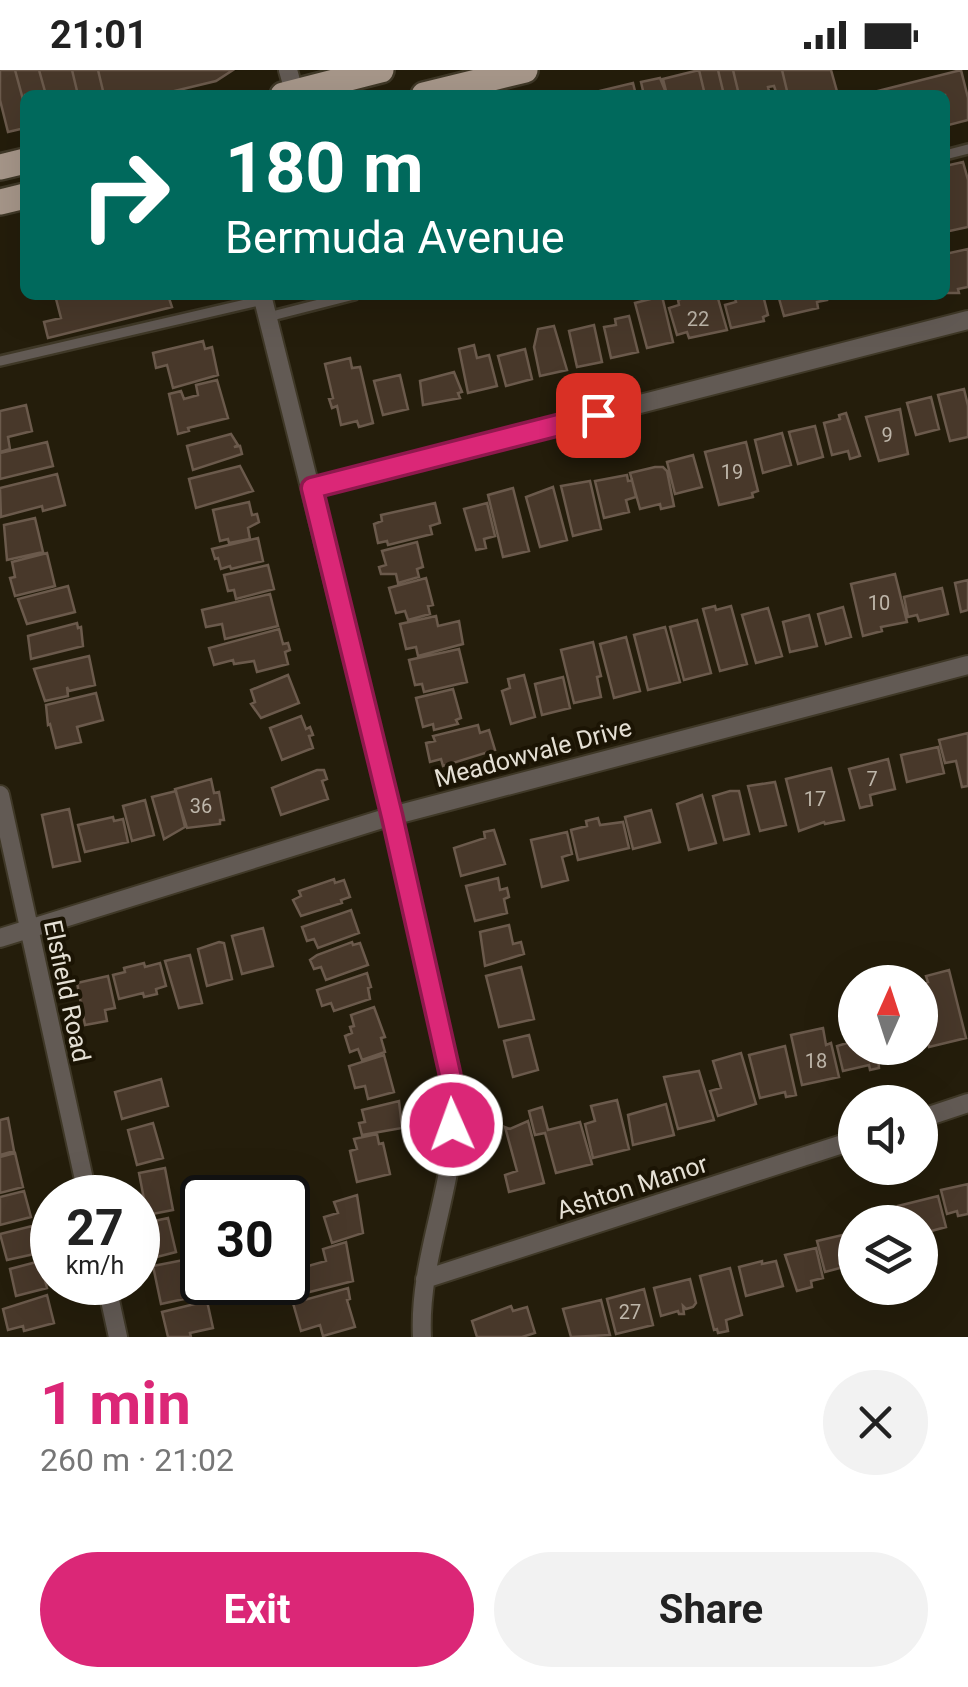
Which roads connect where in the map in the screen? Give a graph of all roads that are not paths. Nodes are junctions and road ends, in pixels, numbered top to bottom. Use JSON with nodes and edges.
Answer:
{"nodes":[{"id":1,"x":382,"y":70,"type":"edge"},
{"id":2,"x":525,"y":70,"type":"edge"},
{"id":3,"x":290,"y":88,"type":"edge"},
{"id":4,"x":444,"y":90,"type":"edge"},
{"id":5,"x":304,"y":300,"type":"edge"},
{"id":6,"x":264,"y":304,"type":"edge"},
{"id":7,"x":968,"y":320,"type":"edge"},
{"id":8,"x":0,"y":361,"type":"edge"},
{"id":9,"x":312,"y":488,"type":"junction"},
{"id":10,"x":968,"y":665,"type":"edge"},
{"id":11,"x":0,"y":795,"type":"edge"},
{"id":12,"x":392,"y":816,"type":"junction"},
{"id":13,"x":28,"y":931,"type":"junction"},
{"id":14,"x":0,"y":938,"type":"edge"},
{"id":15,"x":968,"y":1103,"type":"edge"},
{"id":16,"x":938,"y":1113,"type":"edge"},
{"id":17,"x":838,"y":1145,"type":"edge"},
{"id":18,"x":83,"y":1175,"type":"edge"},
{"id":19,"x":425,"y":1279,"type":"junction"},
{"id":20,"x":111,"y":1305,"type":"edge"},
{"id":21,"x":118,"y":1337,"type":"edge"},
{"id":22,"x":422,"y":1337,"type":"edge"}],
"edges":[{"from":1,"to":3,"type":"main road"},
{"from":2,"to":4,"type":"main road"},
{"from":5,"to":6,"type":"lane"},
{"from":6,"to":8,"type":"lane"},
{"from":6,"to":9,"type":"street"},
{"from":7,"to":9,"type":"street"},
{"from":9,"to":12,"type":"street"},
{"from":10,"to":12,"type":"street","name":"Meadowvale Drive"},
{"from":11,"to":13,"type":"street","name":"Elsfield Road"},
{"from":12,"to":13,"type":"street","name":"Meadowvale Drive"},
{"from":12,"to":19,"type":"street"},
{"from":13,"to":14,"type":"street","name":"Meadowvale Drive"},
{"from":13,"to":18,"type":"street","name":"Elsfield Road"},
{"from":15,"to":16,"type":"street"},
{"from":17,"to":19,"type":"street","name":"Ashton Manor"},
{"from":19,"to":22,"type":"street"},
{"from":20,"to":21,"type":"street"}]}
